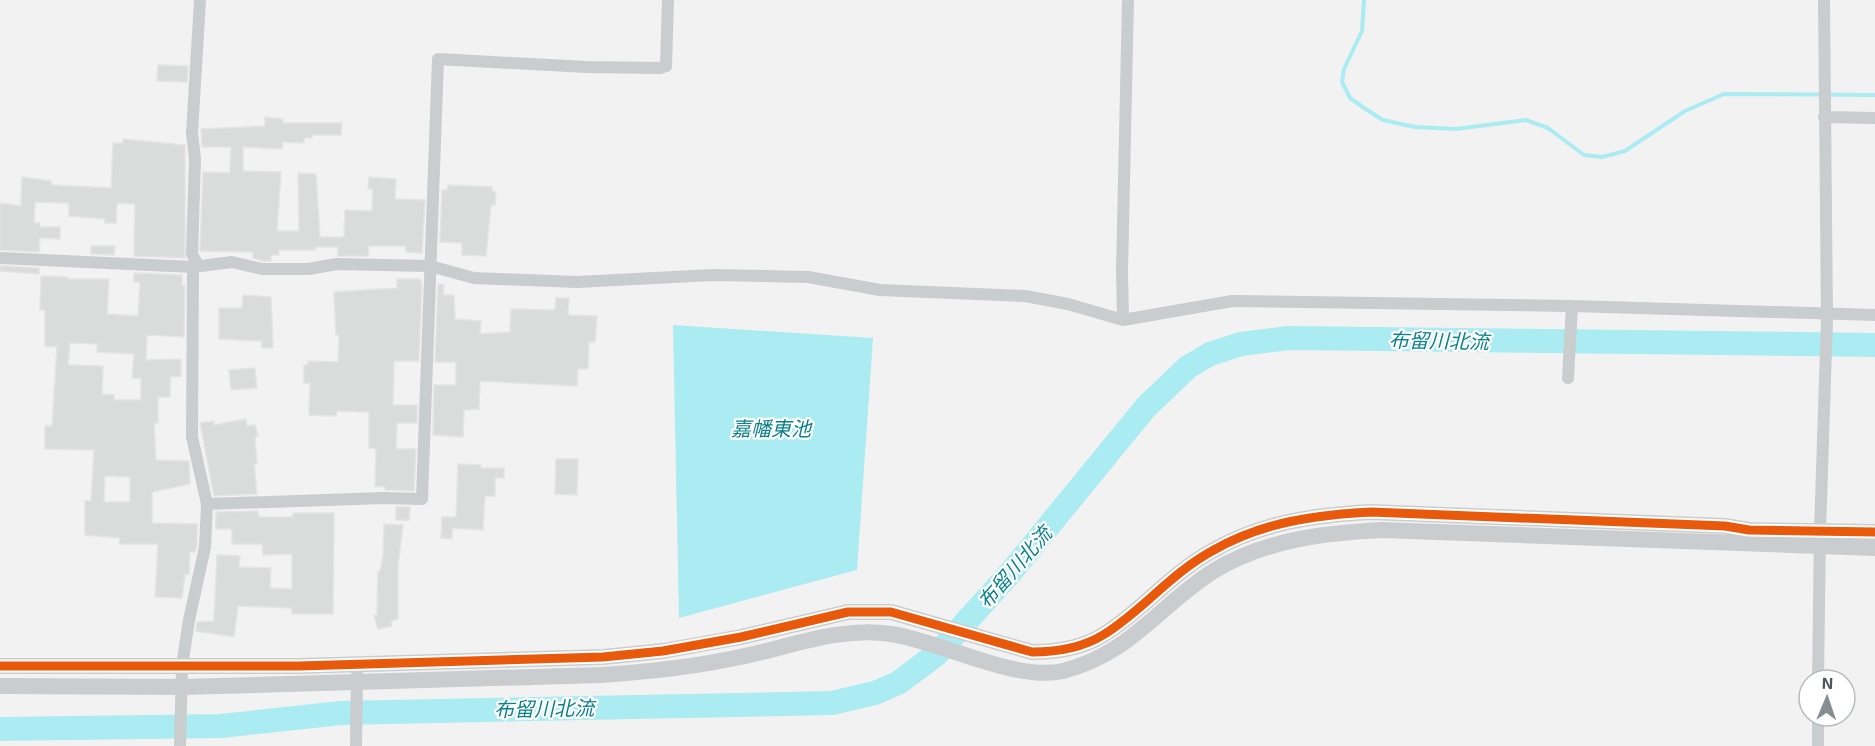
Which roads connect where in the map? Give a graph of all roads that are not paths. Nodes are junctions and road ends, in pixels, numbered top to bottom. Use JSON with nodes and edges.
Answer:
{"nodes":[{"id":1,"x":200,"y":0,"type":"edge"},
{"id":2,"x":668,"y":0,"type":"edge"},
{"id":3,"x":1128,"y":0,"type":"edge"},
{"id":4,"x":1824,"y":0,"type":"edge"},
{"id":5,"x":1824,"y":117,"type":"junction"},
{"id":6,"x":1875,"y":118,"type":"edge"},
{"id":7,"x":0,"y":258,"type":"edge"},
{"id":8,"x":195,"y":266,"type":"junction"},
{"id":9,"x":430,"y":266,"type":"junction"},
{"id":10,"x":1572,"y":312,"type":"junction"},
{"id":11,"x":1875,"y":315,"type":"edge"},
{"id":12,"x":1827,"y":317,"type":"junction"},
{"id":13,"x":1124,"y":320,"type":"junction"},
{"id":14,"x":1568,"y":378,"type":"dead end"},
{"id":15,"x":207,"y":504,"type":"junction"},
{"id":16,"x":1875,"y":532,"type":"edge"},
{"id":17,"x":1819,"y":539,"type":"junction"},
{"id":18,"x":1875,"y":548,"type":"edge"},
{"id":19,"x":357,"y":664,"type":"junction"},
{"id":20,"x":0,"y":666,"type":"edge"},
{"id":21,"x":182,"y":666,"type":"junction"},
{"id":22,"x":1818,"y":668,"type":"edge"},
{"id":23,"x":0,"y":687,"type":"edge"},
{"id":24,"x":357,"y":688,"type":"junction"},
{"id":25,"x":182,"y":693,"type":"junction"},
{"id":26,"x":1818,"y":728,"type":"edge"},
{"id":27,"x":180,"y":746,"type":"edge"},
{"id":28,"x":356,"y":746,"type":"edge"},
{"id":29,"x":1818,"y":746,"type":"edge"}],
"edges":[{"from":1,"to":8,"type":"street"},
{"from":2,"to":9,"type":"street"},
{"from":3,"to":13,"type":"street"},
{"from":4,"to":5,"type":"street"},
{"from":5,"to":6,"type":"street"},
{"from":5,"to":12,"type":"street"},
{"from":7,"to":8,"type":"street"},
{"from":8,"to":9,"type":"street"},
{"from":8,"to":15,"type":"street"},
{"from":9,"to":13,"type":"street"},
{"from":9,"to":15,"type":"street"},
{"from":10,"to":12,"type":"street"},
{"from":10,"to":13,"type":"street"},
{"from":10,"to":14,"type":"street"},
{"from":11,"to":12,"type":"street"},
{"from":12,"to":17,"type":"street"},
{"from":15,"to":21,"type":"street"},
{"from":16,"to":17,"type":"street"},
{"from":17,"to":18,"type":"street"},
{"from":17,"to":19,"type":"street"},
{"from":17,"to":22,"type":"street"},
{"from":17,"to":24,"type":"street"},
{"from":19,"to":21,"type":"street"},
{"from":19,"to":24,"type":"street"},
{"from":20,"to":21,"type":"street"},
{"from":21,"to":25,"type":"street"},
{"from":23,"to":25,"type":"street"},
{"from":24,"to":25,"type":"street"},
{"from":24,"to":28,"type":"street"},
{"from":25,"to":27,"type":"street"},
{"from":26,"to":29,"type":"street"}]}
